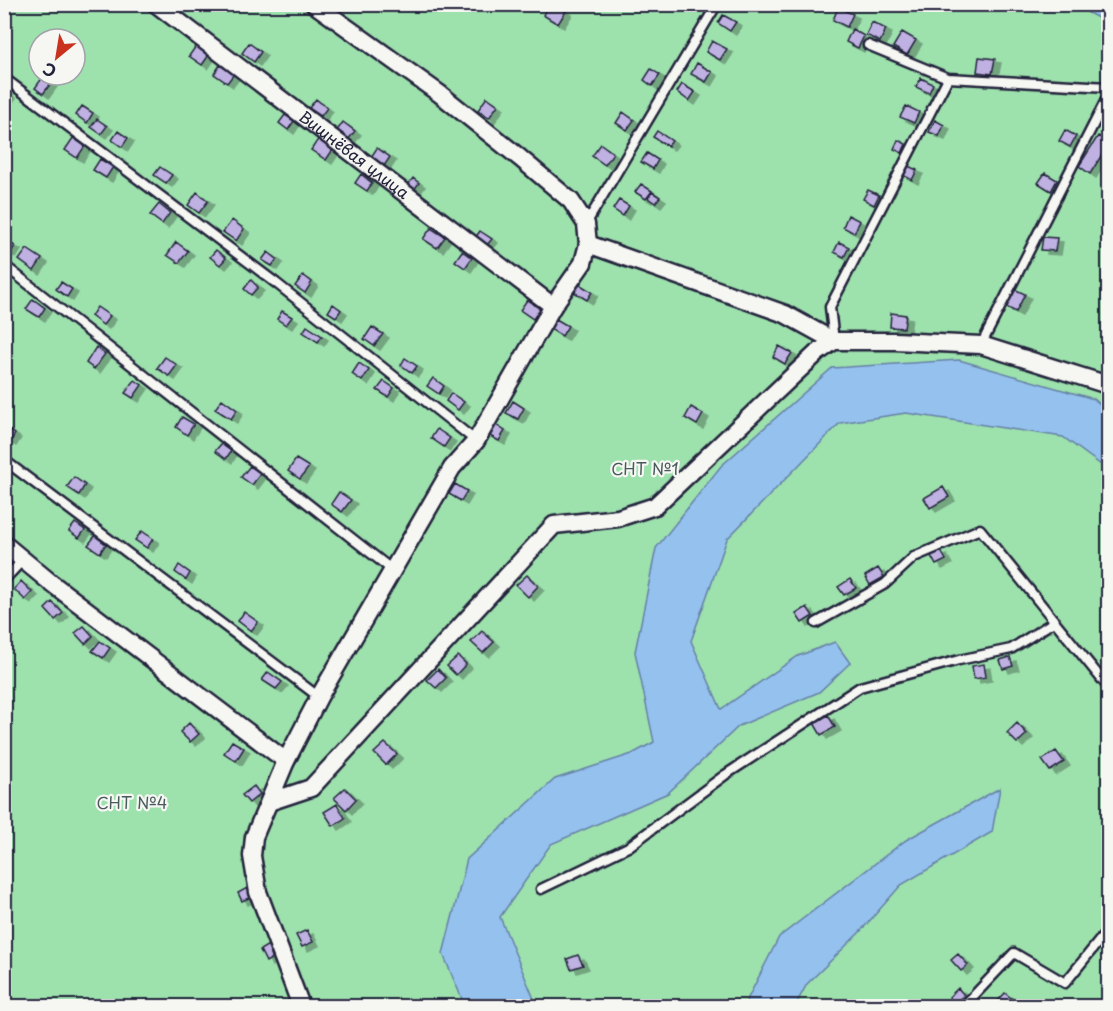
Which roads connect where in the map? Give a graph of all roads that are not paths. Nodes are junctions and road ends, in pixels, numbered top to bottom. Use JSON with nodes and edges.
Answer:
{"nodes":[{"id":1,"x":156,"y":4,"type":"edge"},
{"id":2,"x":314,"y":4,"type":"edge"},
{"id":3,"x":717,"y":4,"type":"edge"},
{"id":4,"x":868,"y":45,"type":"dead end"},
{"id":5,"x":4,"y":78,"type":"edge"},
{"id":6,"x":948,"y":78,"type":"junction"},
{"id":7,"x":1108,"y":87,"type":"edge"},
{"id":8,"x":1108,"y":96,"type":"edge"},
{"id":9,"x":586,"y":224,"type":"junction"},
{"id":10,"x":588,"y":244,"type":"junction"},
{"id":11,"x":4,"y":265,"type":"edge"},
{"id":12,"x":553,"y":306,"type":"junction"},
{"id":13,"x":834,"y":342,"type":"junction"},
{"id":14,"x":981,"y":345,"type":"junction"},
{"id":15,"x":1108,"y":385,"type":"edge"},
{"id":16,"x":476,"y":441,"type":"junction"},
{"id":17,"x":4,"y":460,"type":"edge"},
{"id":18,"x":4,"y":544,"type":"edge"},
{"id":19,"x":23,"y":560,"type":"junction"},
{"id":20,"x":391,"y":569,"type":"junction"},
{"id":21,"x":4,"y":580,"type":"edge"},
{"id":22,"x":1055,"y":621,"type":"junction"},
{"id":23,"x":816,"y":622,"type":"dead end"},
{"id":24,"x":1108,"y":687,"type":"edge"},
{"id":25,"x":318,"y":697,"type":"junction"},
{"id":26,"x":286,"y":761,"type":"junction"},
{"id":27,"x":269,"y":802,"type":"junction"},
{"id":28,"x":541,"y":889,"type":"dead end"},
{"id":29,"x":1108,"y":930,"type":"edge"},
{"id":30,"x":301,"y":1006,"type":"edge"},
{"id":31,"x":964,"y":1006,"type":"edge"}],
"edges":[{"from":1,"to":12,"type":"street","name":"Вишнёвая улица"},
{"from":2,"to":9,"type":"street"},
{"from":3,"to":9,"type":"lane"},
{"from":4,"to":6,"type":"lane"},
{"from":5,"to":16,"type":"lane"},
{"from":6,"to":7,"type":"lane"},
{"from":6,"to":13,"type":"lane"},
{"from":8,"to":14,"type":"lane"},
{"from":9,"to":10,"type":"street"},
{"from":10,"to":12,"type":"street"},
{"from":10,"to":13,"type":"street"},
{"from":11,"to":20,"type":"lane"},
{"from":12,"to":16,"type":"street"},
{"from":13,"to":14,"type":"street"},
{"from":13,"to":27,"type":"street"},
{"from":14,"to":15,"type":"street"},
{"from":16,"to":20,"type":"street"},
{"from":17,"to":25,"type":"lane"},
{"from":18,"to":19,"type":"street"},
{"from":19,"to":21,"type":"lane"},
{"from":19,"to":26,"type":"street"},
{"from":20,"to":25,"type":"street"},
{"from":22,"to":23,"type":"lane"},
{"from":22,"to":24,"type":"lane"},
{"from":22,"to":28,"type":"lane"},
{"from":25,"to":26,"type":"street"},
{"from":26,"to":27,"type":"street"},
{"from":27,"to":30,"type":"street"},
{"from":29,"to":31,"type":"lane"}]}
